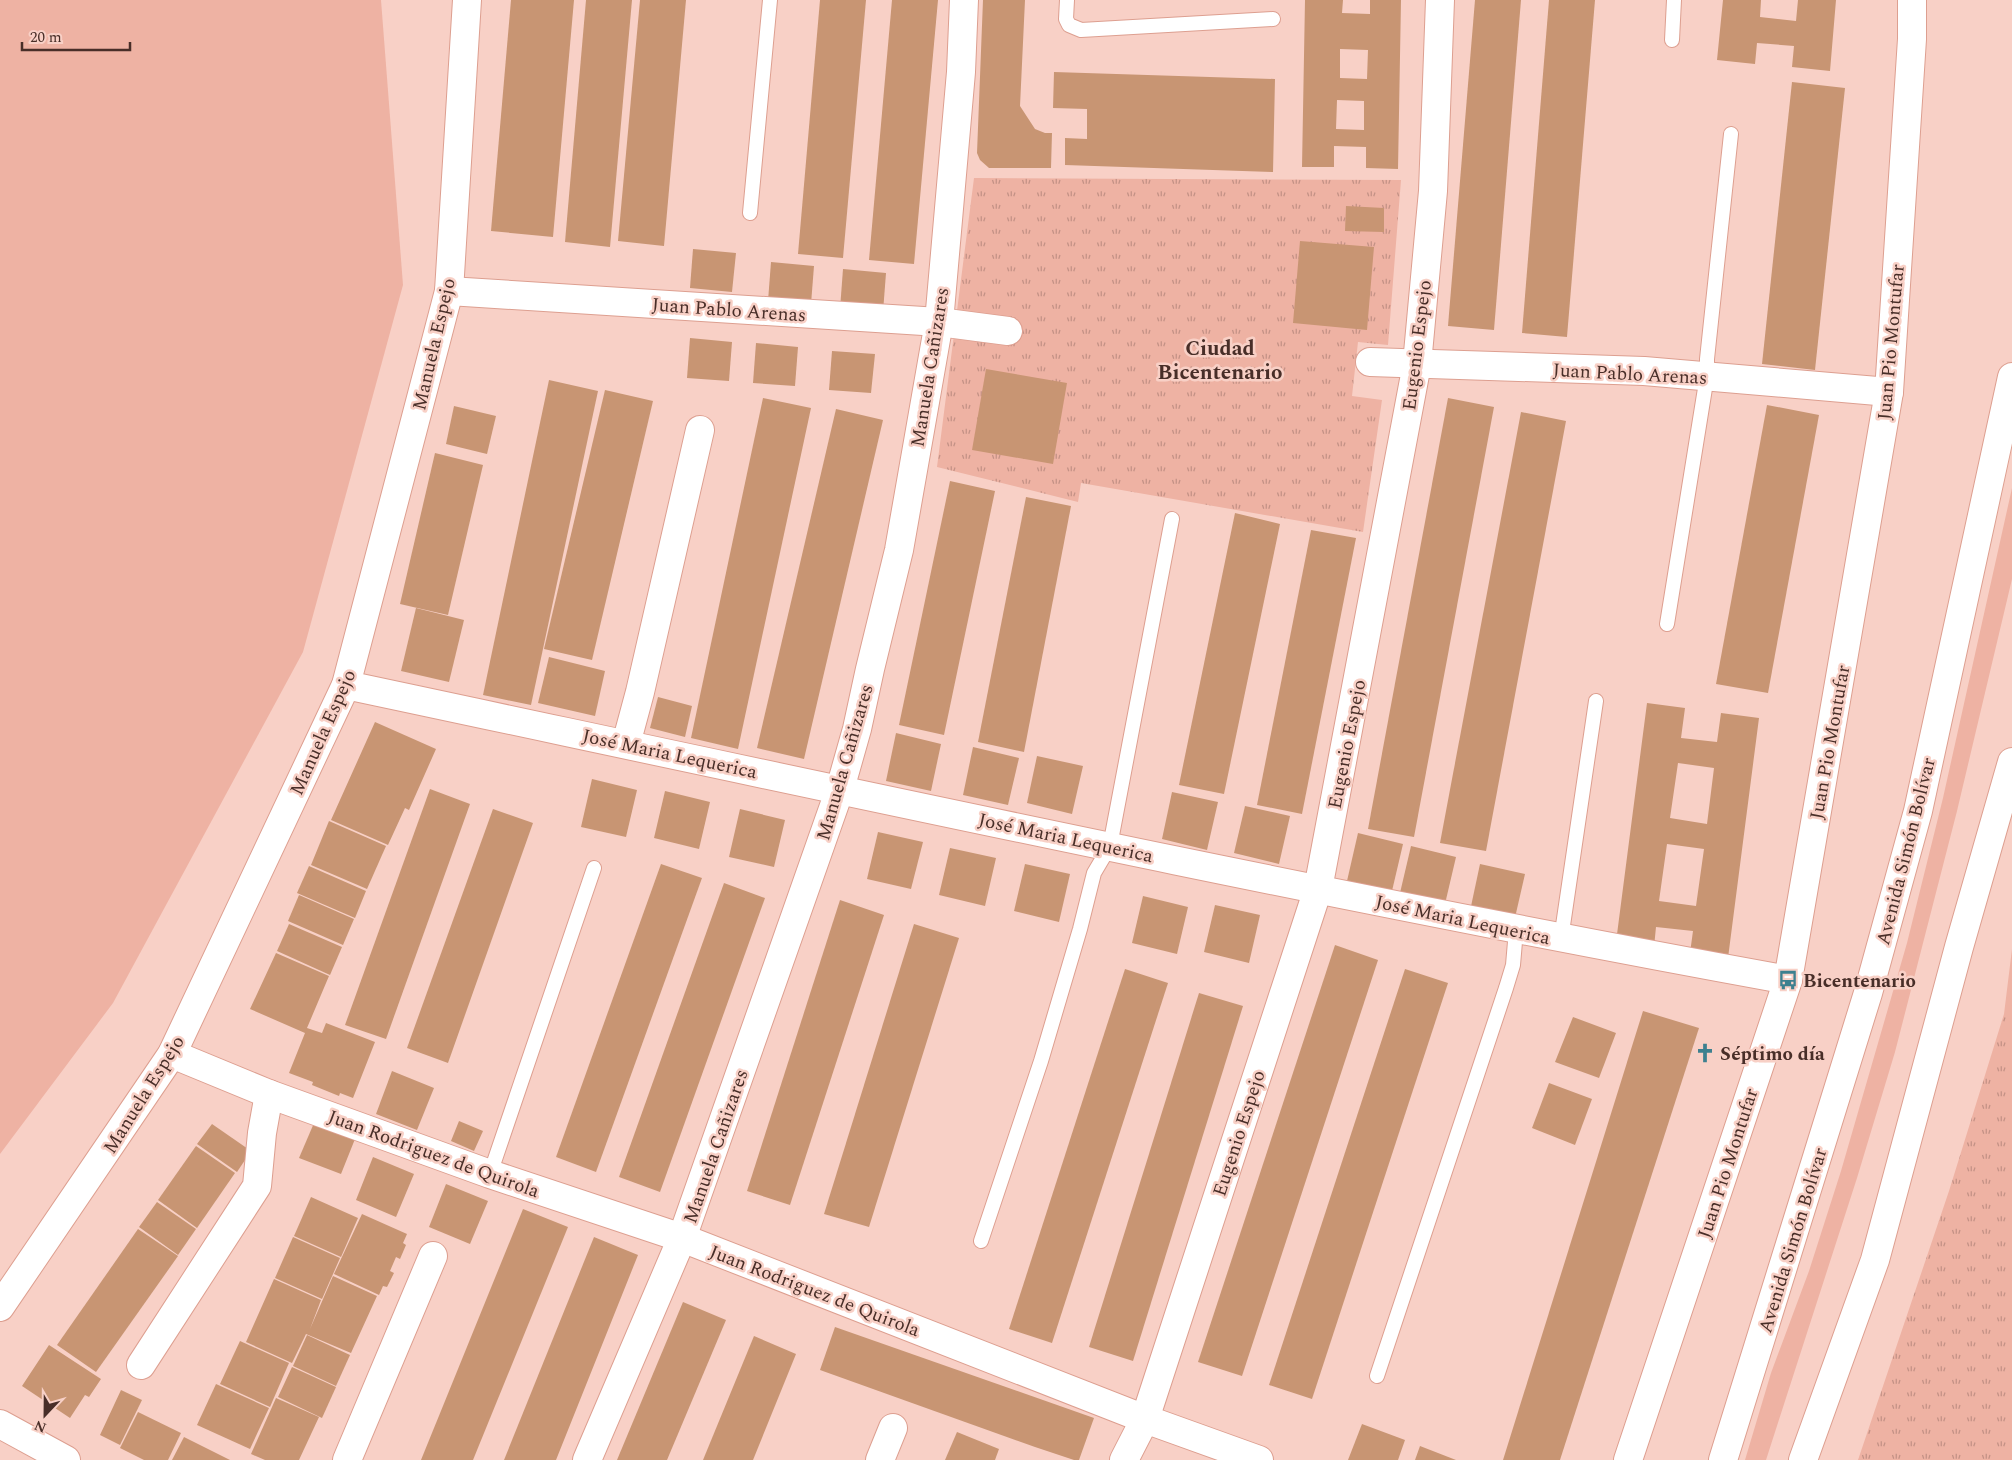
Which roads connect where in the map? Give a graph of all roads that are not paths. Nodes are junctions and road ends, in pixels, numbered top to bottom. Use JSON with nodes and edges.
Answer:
{"nodes":[{"id":1,"x":467,"y":0,"type":"edge"},
{"id":2,"x":770,"y":0,"type":"edge"},
{"id":3,"x":964,"y":0,"type":"edge"},
{"id":4,"x":1067,"y":0,"type":"edge"},
{"id":5,"x":1440,"y":0,"type":"edge"},
{"id":6,"x":1674,"y":0,"type":"edge"},
{"id":7,"x":1912,"y":0,"type":"edge"},
{"id":8,"x":1273,"y":19,"type":"dead end"},
{"id":9,"x":1672,"y":40,"type":"dead end"},
{"id":10,"x":1730,"y":134,"type":"dead end"},
{"id":11,"x":750,"y":213,"type":"dead end"},
{"id":12,"x":449,"y":291,"type":"junction"},
{"id":13,"x":938,"y":322,"type":"junction"},
{"id":14,"x":1008,"y":331,"type":"dead end"},
{"id":15,"x":1370,"y":362,"type":"dead end"},
{"id":16,"x":1417,"y":364,"type":"junction"},
{"id":17,"x":1707,"y":376,"type":"junction"},
{"id":18,"x":2012,"y":377,"type":"edge"},
{"id":19,"x":1889,"y":392,"type":"junction"},
{"id":20,"x":700,"y":430,"type":"dead end"},
{"id":21,"x":1172,"y":519,"type":"dead end"},
{"id":22,"x":1667,"y":624,"type":"dead end"},
{"id":23,"x":346,"y":685,"type":"junction"},
{"id":24,"x":1596,"y":701,"type":"dead end"},
{"id":25,"x":626,"y":744,"type":"junction"},
{"id":26,"x":2012,"y":762,"type":"edge"},
{"id":27,"x":840,"y":789,"type":"junction"},
{"id":28,"x":1110,"y":846,"type":"junction"},
{"id":29,"x":594,"y":868,"type":"dead end"},
{"id":30,"x":1318,"y":889,"type":"junction"},
{"id":31,"x":1516,"y":930,"type":"junction"},
{"id":32,"x":1561,"y":939,"type":"junction"},
{"id":33,"x":1788,"y":980,"type":"junction"},
{"id":34,"x":172,"y":1054,"type":"junction"},
{"id":35,"x":269,"y":1094,"type":"junction"},
{"id":36,"x":490,"y":1174,"type":"junction"},
{"id":37,"x":682,"y":1238,"type":"junction"},
{"id":38,"x":981,"y":1241,"type":"dead end"},
{"id":39,"x":433,"y":1256,"type":"dead end"},
{"id":40,"x":0,"y":1307,"type":"edge"},
{"id":41,"x":140,"y":1365,"type":"dead end"},
{"id":42,"x":1377,"y":1376,"type":"dead end"},
{"id":43,"x":1145,"y":1419,"type":"junction"},
{"id":44,"x":0,"y":1424,"type":"edge"},
{"id":45,"x":894,"y":1428,"type":"dead end"},
{"id":46,"x":66,"y":1460,"type":"edge"},
{"id":47,"x":347,"y":1460,"type":"edge"},
{"id":48,"x":587,"y":1460,"type":"edge"},
{"id":49,"x":880,"y":1460,"type":"edge"},
{"id":50,"x":1124,"y":1460,"type":"edge"},
{"id":51,"x":1259,"y":1460,"type":"edge"},
{"id":52,"x":1628,"y":1460,"type":"edge"},
{"id":53,"x":1723,"y":1460,"type":"edge"},
{"id":54,"x":1803,"y":1460,"type":"edge"}],
"edges":[{"from":1,"to":12,"type":"main road","name":"Manuela Espejo"},
{"from":2,"to":11,"type":"lane"},
{"from":3,"to":13,"type":"main road","name":"Manuela Cañizares"},
{"from":4,"to":8,"type":"lane"},
{"from":5,"to":16,"type":"main road","name":"Eugenio Espejo"},
{"from":6,"to":9,"type":"lane"},
{"from":7,"to":19,"type":"main road","name":"Juan Pio Montufar"},
{"from":10,"to":17,"type":"lane"},
{"from":12,"to":13,"type":"main road","name":"Juan Pablo Arenas"},
{"from":12,"to":23,"type":"main road","name":"Manuela Espejo"},
{"from":13,"to":14,"type":"main road","name":"Juan Pablo Arenas"},
{"from":13,"to":27,"type":"main road","name":"Manuela Cañizares"},
{"from":15,"to":16,"type":"main road","name":"Juan Pablo Arenas"},
{"from":16,"to":17,"type":"main road","name":"Juan Pablo Arenas"},
{"from":16,"to":30,"type":"main road","name":"Eugenio Espejo"},
{"from":17,"to":19,"type":"main road","name":"Juan Pablo Arenas"},
{"from":17,"to":22,"type":"lane"},
{"from":18,"to":53,"type":"main road","name":"Avenida Simón Bolívar"},
{"from":19,"to":33,"type":"main road","name":"Juan Pio Montufar"},
{"from":20,"to":25,"type":"main road"},
{"from":21,"to":28,"type":"lane"},
{"from":23,"to":25,"type":"main road","name":"José Maria Lequerica"},
{"from":23,"to":34,"type":"main road","name":"Manuela Espejo"},
{"from":24,"to":32,"type":"lane"},
{"from":25,"to":27,"type":"main road","name":"José Maria Lequerica"},
{"from":26,"to":54,"type":"main road"},
{"from":27,"to":28,"type":"main road","name":"José Maria Lequerica"},
{"from":27,"to":37,"type":"main road","name":"Manuela Cañizares"},
{"from":28,"to":30,"type":"main road","name":"José Maria Lequerica"},
{"from":28,"to":38,"type":"lane"},
{"from":29,"to":36,"type":"lane"},
{"from":30,"to":31,"type":"main road","name":"José Maria Lequerica"},
{"from":30,"to":43,"type":"main road","name":"Eugenio Espejo"},
{"from":31,"to":32,"type":"main road","name":"José Maria Lequerica"},
{"from":31,"to":42,"type":"lane"},
{"from":32,"to":33,"type":"main road","name":"José Maria Lequerica"},
{"from":33,"to":52,"type":"main road","name":"Juan Pio Montufar"},
{"from":34,"to":35,"type":"main road","name":"Juan Rodriguez de Quirola"},
{"from":34,"to":40,"type":"main road","name":"Manuela Espejo"},
{"from":35,"to":36,"type":"main road","name":"Juan Rodriguez de Quirola"},
{"from":35,"to":41,"type":"main road"},
{"from":36,"to":37,"type":"main road","name":"Juan Rodriguez de Quirola"},
{"from":37,"to":43,"type":"main road","name":"Juan Rodriguez de Quirola"},
{"from":37,"to":48,"type":"main road","name":"Manuela Cañizares"},
{"from":39,"to":47,"type":"main road"},
{"from":43,"to":50,"type":"main road","name":"Eugenio Espejo"},
{"from":43,"to":51,"type":"main road","name":"Juan Rodriguez de Quirola"},
{"from":44,"to":46,"type":"main road"},
{"from":45,"to":49,"type":"main road"}]}
